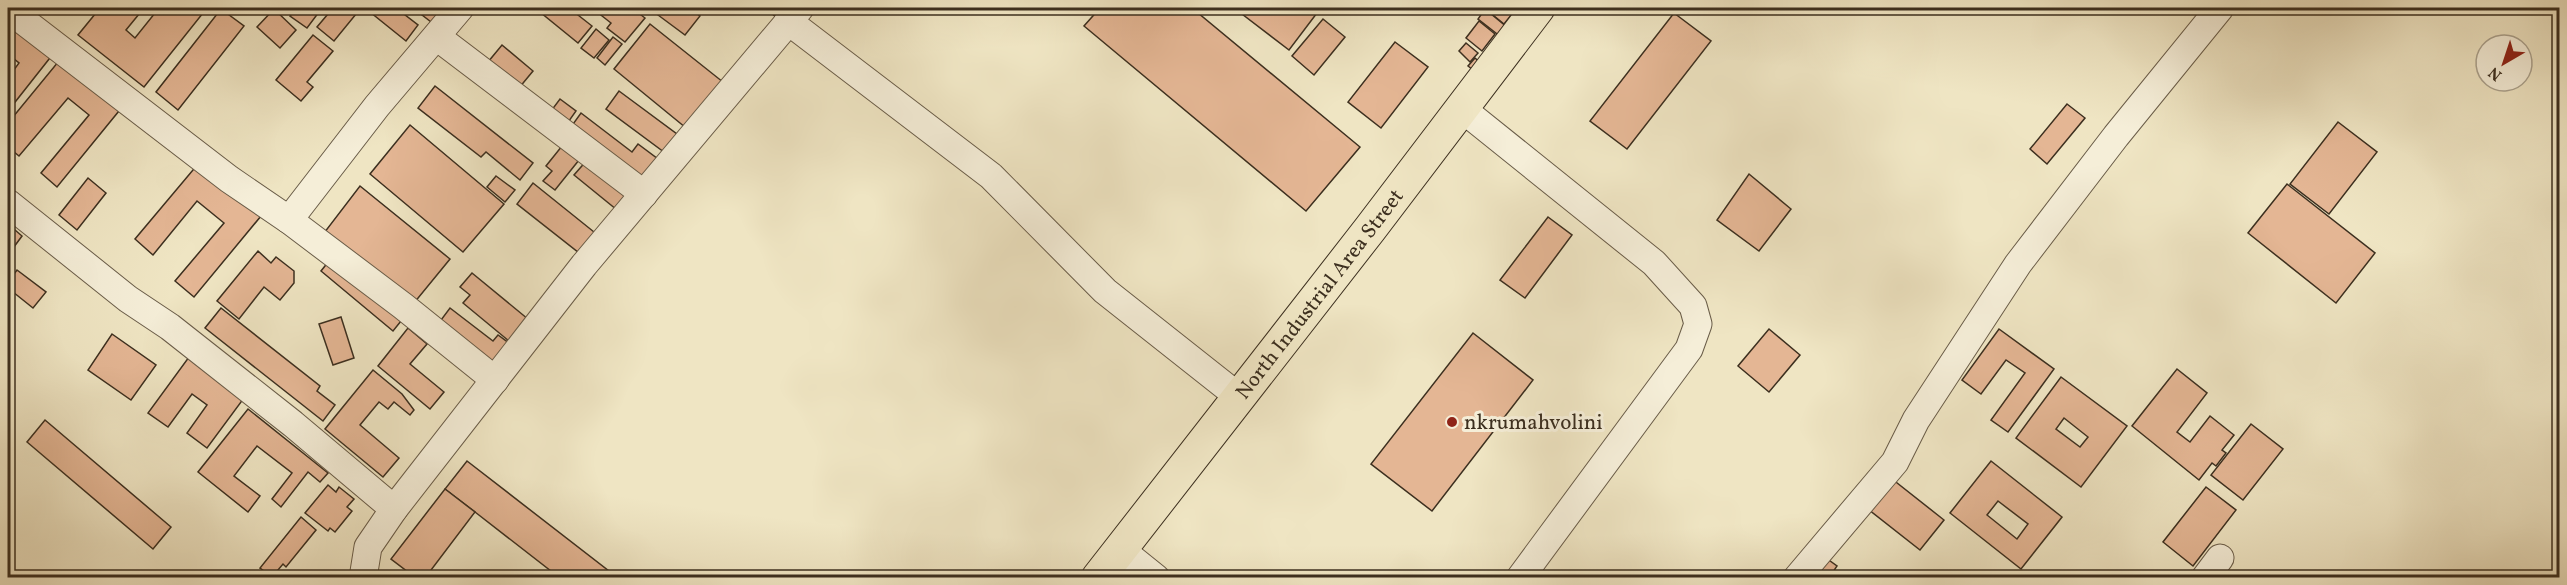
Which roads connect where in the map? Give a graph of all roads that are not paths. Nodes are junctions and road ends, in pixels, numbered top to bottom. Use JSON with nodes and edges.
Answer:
{"nodes":[{"id":1,"x":460,"y":8,"type":"edge"},
{"id":2,"x":1538,"y":8,"type":"edge"},
{"id":3,"x":2220,"y":8,"type":"edge"},
{"id":4,"x":8,"y":9,"type":"edge"},
{"id":5,"x":794,"y":14,"type":"edge"},
{"id":6,"x":437,"y":37,"type":"junction"},
{"id":7,"x":1461,"y":108,"type":"junction"},
{"id":8,"x":644,"y":194,"type":"junction"},
{"id":9,"x":8,"y":202,"type":"edge"},
{"id":10,"x":289,"y":220,"type":"junction"},
{"id":11,"x":495,"y":380,"type":"junction"},
{"id":12,"x":1239,"y":397,"type":"junction"},
{"id":13,"x":394,"y":509,"type":"junction"},
{"id":14,"x":1120,"y":549,"type":"junction"},
{"id":15,"x":363,"y":578,"type":"edge"},
{"id":16,"x":1098,"y":578,"type":"edge"},
{"id":17,"x":1156,"y":578,"type":"edge"},
{"id":18,"x":1520,"y":578,"type":"edge"},
{"id":19,"x":1797,"y":578,"type":"edge"}],
"edges":[{"from":1,"to":6,"type":"street"},
{"from":2,"to":7,"type":"main road","name":"North Industrial Area Street"},
{"from":3,"to":19,"type":"street"},
{"from":4,"to":10,"type":"street"},
{"from":5,"to":8,"type":"street"},
{"from":5,"to":12,"type":"street"},
{"from":6,"to":8,"type":"street"},
{"from":6,"to":10,"type":"street"},
{"from":7,"to":12,"type":"main road","name":"North Industrial Area Street"},
{"from":7,"to":18,"type":"street"},
{"from":8,"to":11,"type":"street"},
{"from":9,"to":13,"type":"street"},
{"from":10,"to":11,"type":"street"},
{"from":11,"to":13,"type":"street"},
{"from":12,"to":14,"type":"main road","name":"North Industrial Area Street"},
{"from":13,"to":15,"type":"street"},
{"from":14,"to":16,"type":"main road","name":"North Industrial Area Street"},
{"from":14,"to":17,"type":"street"}]}
